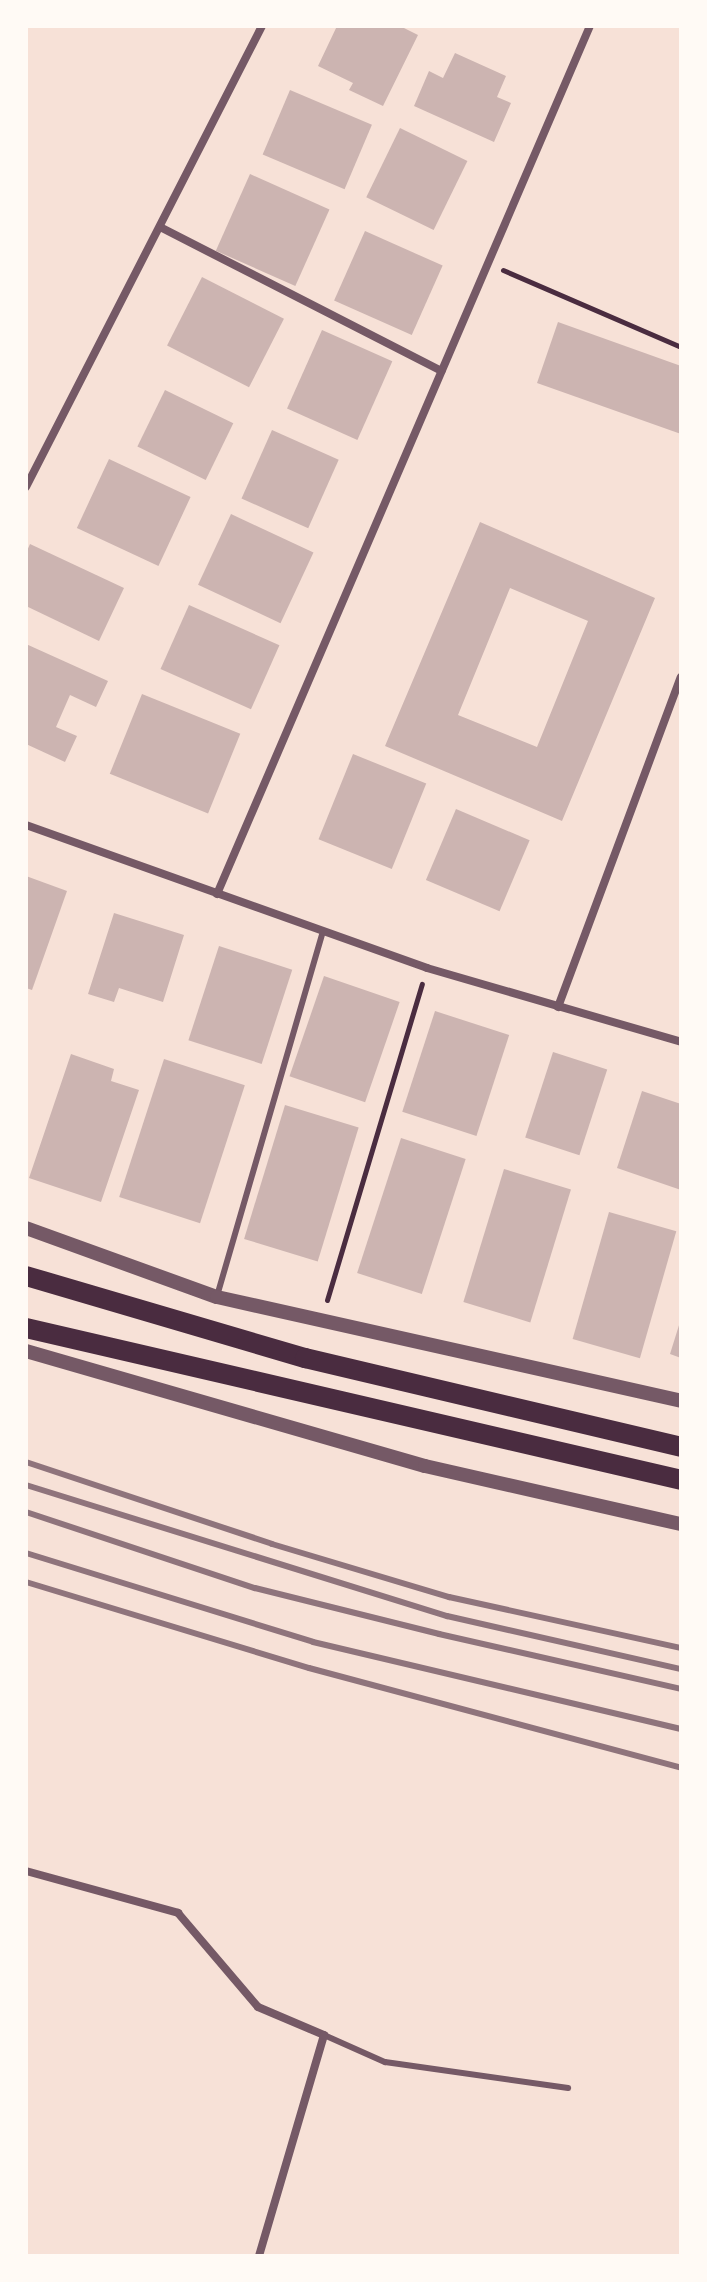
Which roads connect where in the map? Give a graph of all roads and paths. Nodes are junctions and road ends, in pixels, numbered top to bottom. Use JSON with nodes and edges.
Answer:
{"nodes":[{"id":1,"x":262,"y":26,"type":"edge"},
{"id":2,"x":590,"y":26,"type":"edge"},
{"id":3,"x":162,"y":228,"type":"junction"},
{"id":4,"x":487,"y":263,"type":"junction"},
{"id":5,"x":681,"y":347,"type":"edge"},
{"id":6,"x":441,"y":371,"type":"junction"},
{"id":7,"x":26,"y":487,"type":"edge"},
{"id":8,"x":681,"y":677,"type":"edge"},
{"id":9,"x":26,"y":825,"type":"edge"},
{"id":10,"x":217,"y":894,"type":"junction"},
{"id":11,"x":323,"y":931,"type":"junction"},
{"id":12,"x":427,"y":968,"type":"junction"},
{"id":13,"x":558,"y":1007,"type":"junction"},
{"id":14,"x":681,"y":1042,"type":"edge"},
{"id":15,"x":26,"y":1228,"type":"edge"},
{"id":16,"x":26,"y":1276,"type":"edge"},
{"id":17,"x":217,"y":1297,"type":"junction"},
{"id":18,"x":321,"y":1321,"type":"junction"},
{"id":19,"x":26,"y":1328,"type":"edge"},
{"id":20,"x":26,"y":1351,"type":"edge"},
{"id":21,"x":681,"y":1401,"type":"edge"},
{"id":22,"x":681,"y":1447,"type":"edge"},
{"id":23,"x":681,"y":1480,"type":"edge"},
{"id":24,"x":681,"y":1524,"type":"edge"},
{"id":25,"x":26,"y":1871,"type":"edge"},
{"id":26,"x":324,"y":2035,"type":"junction"},
{"id":27,"x":568,"y":2088,"type":"dead end"},
{"id":28,"x":259,"y":2256,"type":"edge"}],
"edges":[{"from":1,"to":3,"type":"street"},
{"from":2,"to":4,"type":"street"},
{"from":3,"to":6,"type":"street"},
{"from":3,"to":7,"type":"street"},
{"from":4,"to":5,"type":"path"},
{"from":4,"to":6,"type":"street"},
{"from":6,"to":10,"type":"street"},
{"from":8,"to":13,"type":"street"},
{"from":9,"to":10,"type":"street"},
{"from":10,"to":11,"type":"street"},
{"from":11,"to":12,"type":"street"},
{"from":11,"to":17,"type":"lane"},
{"from":12,"to":13,"type":"street"},
{"from":12,"to":18,"type":"path"},
{"from":13,"to":14,"type":"street"},
{"from":15,"to":17,"type":"street"},
{"from":16,"to":22,"type":"main road"},
{"from":17,"to":18,"type":"street"},
{"from":18,"to":21,"type":"street"},
{"from":19,"to":23,"type":"main road"},
{"from":20,"to":24,"type":"street"},
{"from":25,"to":26,"type":"street"},
{"from":26,"to":27,"type":"lane"},
{"from":26,"to":28,"type":"street"}]}
